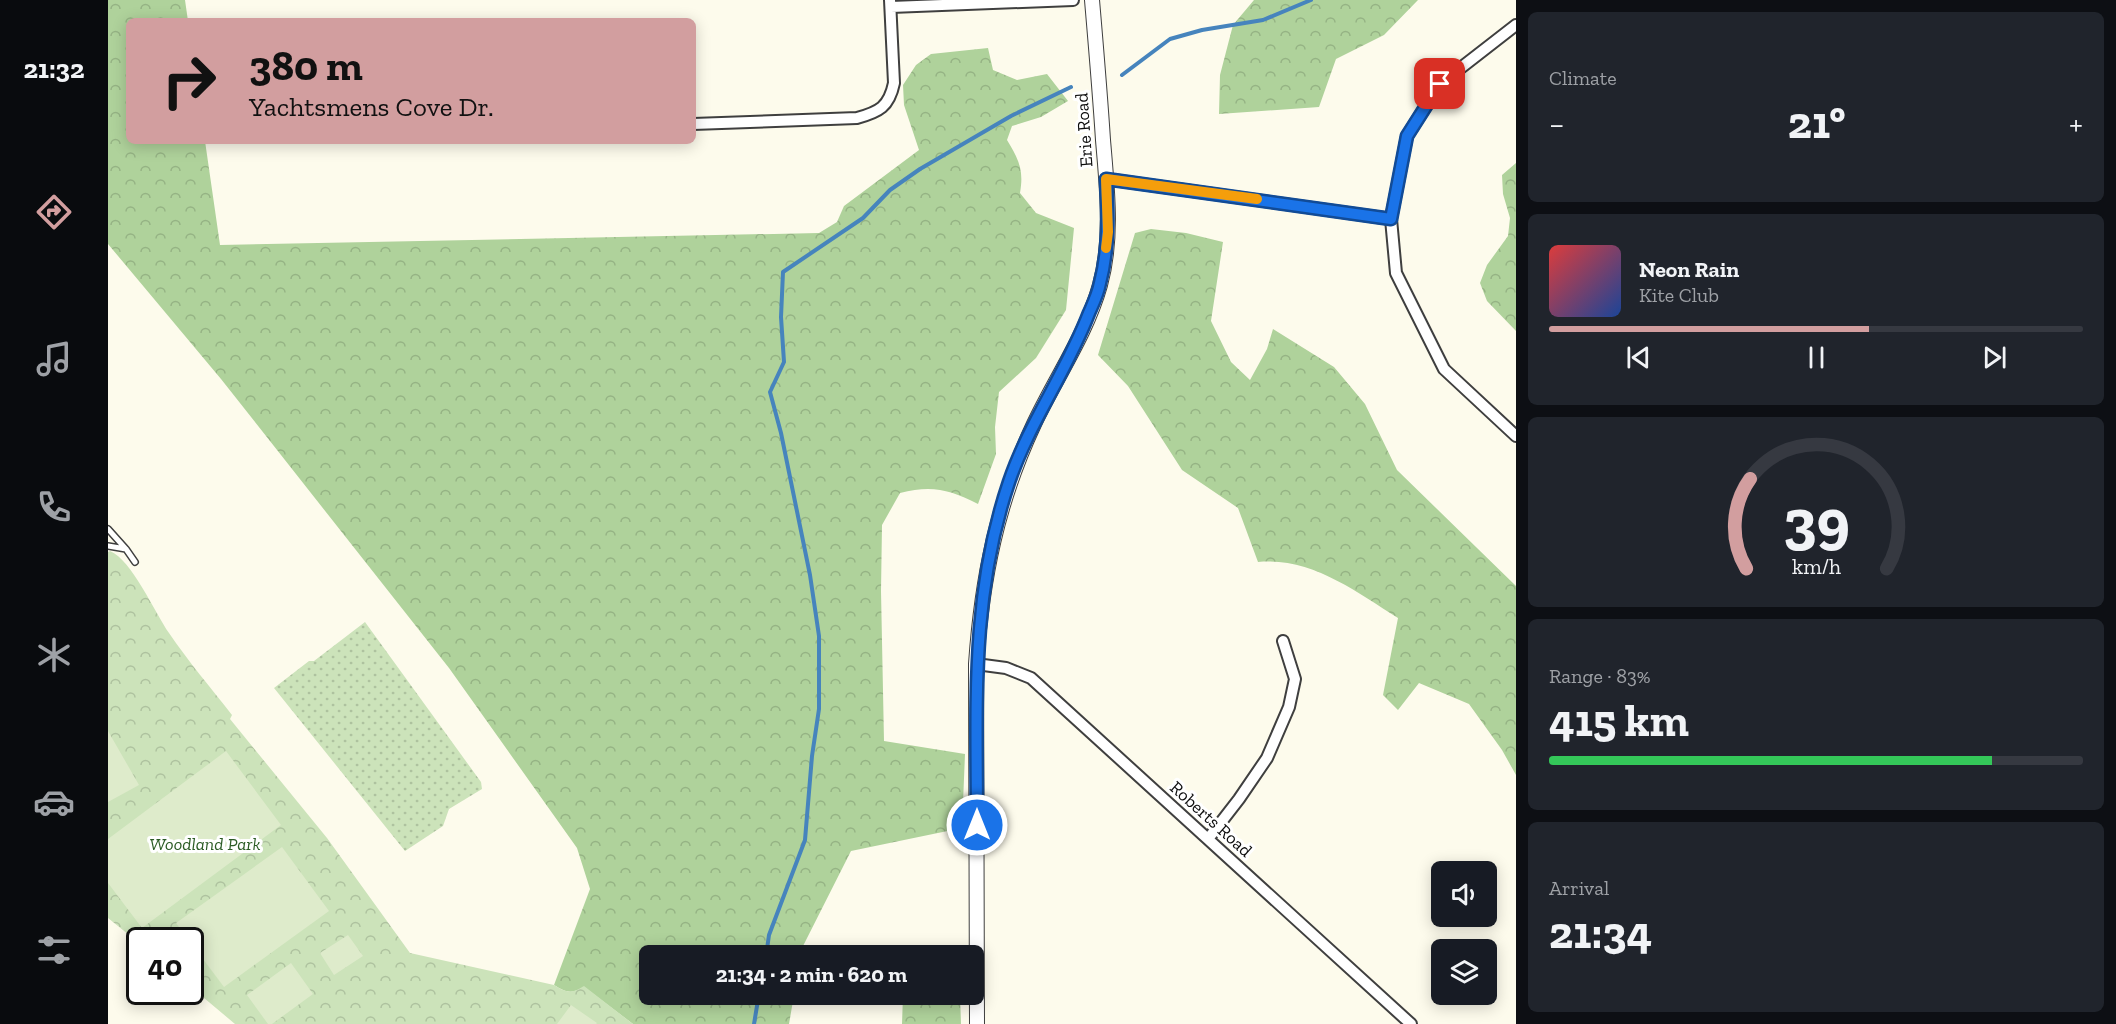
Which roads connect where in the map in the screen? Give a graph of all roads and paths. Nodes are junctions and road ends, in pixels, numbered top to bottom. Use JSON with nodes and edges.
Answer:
{"nodes":[{"id":1,"x":1073,"y":0,"type":"edge"},
{"id":2,"x":1092,"y":0,"type":"edge"},
{"id":3,"x":891,"y":4,"type":"edge"},
{"id":4,"x":1516,"y":25,"type":"edge"},
{"id":5,"x":696,"y":124,"type":"edge"},
{"id":6,"x":1106,"y":179,"type":"junction"},
{"id":7,"x":1391,"y":219,"type":"junction"},
{"id":8,"x":1516,"y":436,"type":"edge"},
{"id":9,"x":108,"y":529,"type":"edge"},
{"id":10,"x":108,"y":546,"type":"edge"},
{"id":11,"x":126,"y":549,"type":"junction"},
{"id":12,"x":135,"y":562,"type":"dead end"},
{"id":13,"x":1283,"y":641,"type":"dead end"},
{"id":14,"x":976,"y":664,"type":"junction"},
{"id":15,"x":1208,"y":839,"type":"junction"},
{"id":16,"x":977,"y":1024,"type":"edge"},
{"id":17,"x":1411,"y":1024,"type":"edge"}],
"edges":[{"from":1,"to":3,"type":"street"},
{"from":2,"to":6,"type":"street","name":"Erie Road"},
{"from":3,"to":5,"type":"street"},
{"from":4,"to":7,"type":"street"},
{"from":6,"to":7,"type":"street"},
{"from":6,"to":14,"type":"street","name":"Erie Road"},
{"from":7,"to":8,"type":"street"},
{"from":9,"to":11,"type":"lane"},
{"from":10,"to":11,"type":"lane"},
{"from":11,"to":12,"type":"lane"},
{"from":13,"to":15,"type":"street"},
{"from":14,"to":15,"type":"street","name":"Roberts Road"},
{"from":14,"to":16,"type":"street","name":"Erie Road"},
{"from":15,"to":17,"type":"street","name":"Roberts Road"}]}
